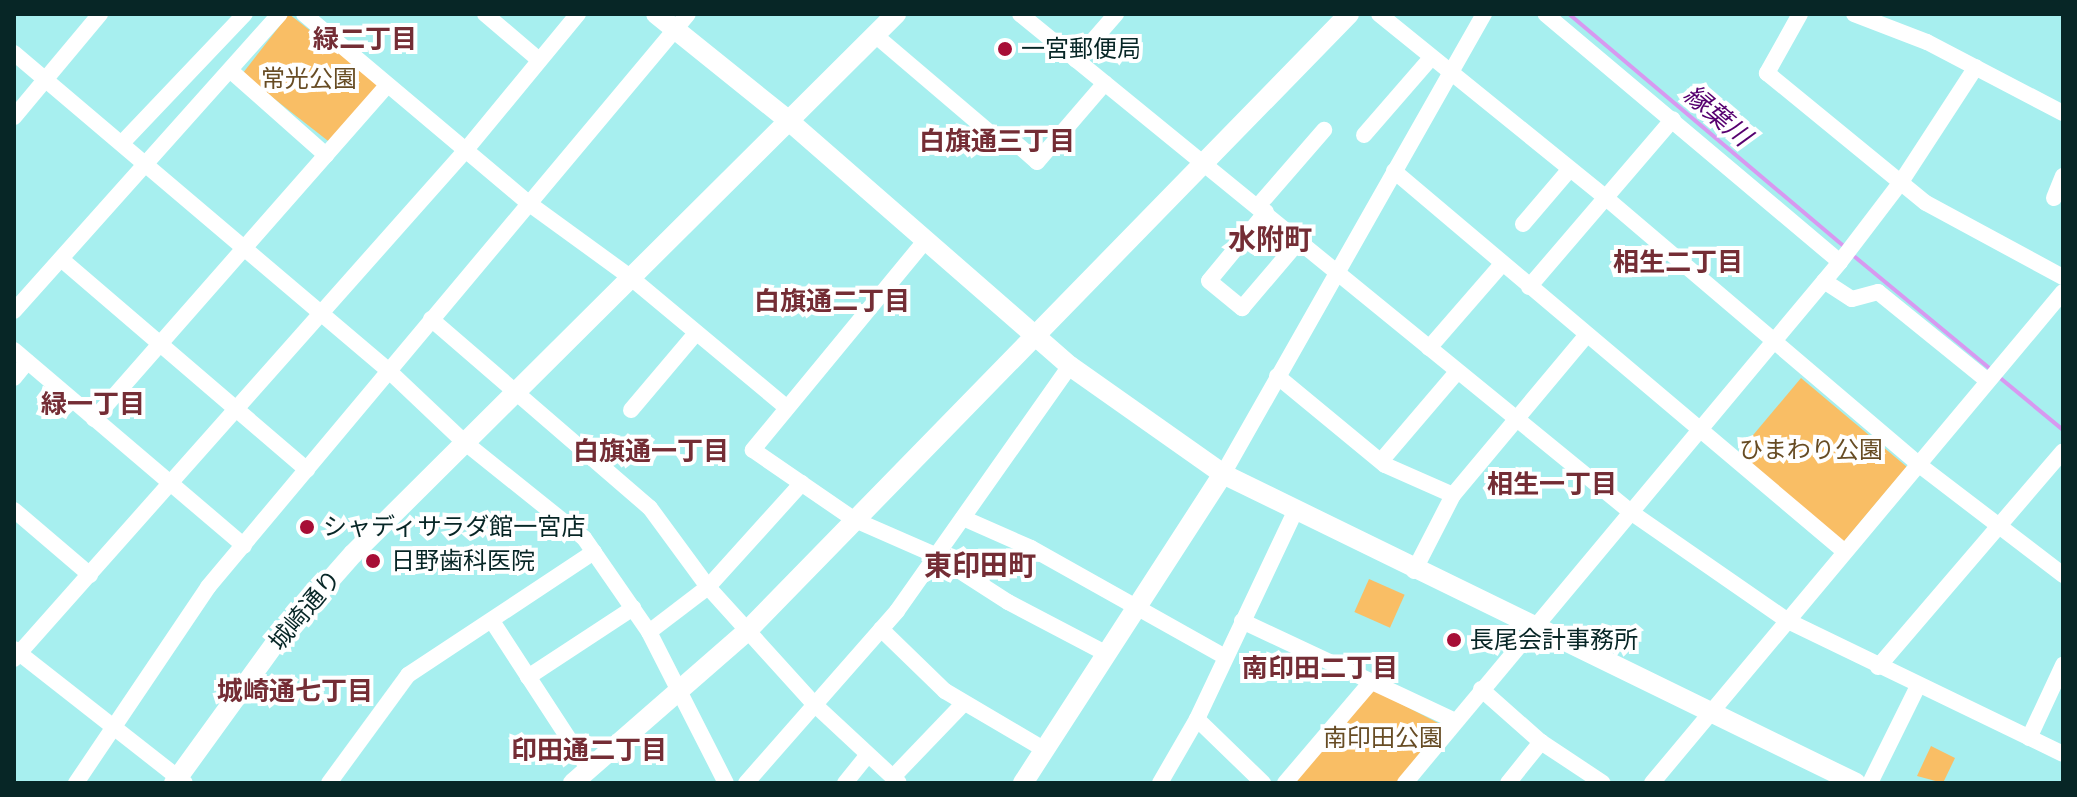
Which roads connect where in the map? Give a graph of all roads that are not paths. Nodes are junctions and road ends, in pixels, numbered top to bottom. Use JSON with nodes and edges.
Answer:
{"nodes":[{"id":1,"x":100,"y":14,"type":"edge"},
{"id":2,"x":245,"y":14,"type":"edge"},
{"id":3,"x":280,"y":14,"type":"edge"},
{"id":4,"x":304,"y":14,"type":"edge"},
{"id":5,"x":485,"y":14,"type":"edge"},
{"id":6,"x":578,"y":14,"type":"edge"},
{"id":7,"x":656,"y":14,"type":"edge"},
{"id":8,"x":688,"y":14,"type":"edge"},
{"id":9,"x":896,"y":14,"type":"edge"},
{"id":10,"x":1020,"y":14,"type":"edge"},
{"id":11,"x":1116,"y":14,"type":"edge"},
{"id":12,"x":1349,"y":14,"type":"edge"},
{"id":13,"x":1379,"y":14,"type":"edge"},
{"id":14,"x":1484,"y":14,"type":"edge"},
{"id":15,"x":1545,"y":14,"type":"edge"},
{"id":16,"x":1800,"y":14,"type":"edge"},
{"id":17,"x":1854,"y":14,"type":"edge"},
{"id":18,"x":675,"y":30,"type":"junction"},
{"id":19,"x":875,"y":35,"type":"junction"},
{"id":20,"x":14,"y":53,"type":"edge"},
{"id":21,"x":1431,"y":58,"type":"junction"},
{"id":22,"x":539,"y":60,"type":"junction"},
{"id":23,"x":1076,"y":60,"type":"junction"},
{"id":24,"x":1976,"y":67,"type":"junction"},
{"id":25,"x":231,"y":71,"type":"junction"},
{"id":26,"x":1450,"y":73,"type":"junction"},
{"id":27,"x":47,"y":79,"type":"junction"},
{"id":28,"x":1105,"y":83,"type":"junction"},
{"id":29,"x":387,"y":86,"type":"junction"},
{"id":30,"x":2063,"y":113,"type":"edge"},
{"id":31,"x":14,"y":117,"type":"edge"},
{"id":32,"x":1673,"y":119,"type":"junction"},
{"id":33,"x":789,"y":121,"type":"junction"},
{"id":34,"x":1324,"y":130,"type":"dead end"},
{"id":35,"x":1364,"y":135,"type":"dead end"},
{"id":36,"x":122,"y":143,"type":"junction"},
{"id":37,"x":465,"y":151,"type":"junction"},
{"id":38,"x":326,"y":155,"type":"junction"},
{"id":39,"x":146,"y":164,"type":"junction"},
{"id":40,"x":1205,"y":164,"type":"junction"},
{"id":41,"x":1570,"y":169,"type":"junction"},
{"id":42,"x":1394,"y":171,"type":"junction"},
{"id":43,"x":2063,"y":176,"type":"edge"},
{"id":44,"x":1901,"y":182,"type":"junction"},
{"id":45,"x":1606,"y":198,"type":"junction"},
{"id":46,"x":2054,"y":198,"type":"dead end"},
{"id":47,"x":531,"y":205,"type":"junction"},
{"id":48,"x":1262,"y":209,"type":"junction"},
{"id":49,"x":1523,"y":224,"type":"dead end"},
{"id":50,"x":925,"y":241,"type":"junction"},
{"id":51,"x":1299,"y":241,"type":"junction"},
{"id":52,"x":246,"y":250,"type":"junction"},
{"id":53,"x":61,"y":259,"type":"junction"},
{"id":54,"x":1840,"y":262,"type":"junction"},
{"id":55,"x":1502,"y":264,"type":"junction"},
{"id":56,"x":1336,"y":271,"type":"junction"},
{"id":57,"x":630,"y":277,"type":"junction"},
{"id":58,"x":2063,"y":277,"type":"edge"},
{"id":59,"x":1824,"y":281,"type":"junction"},
{"id":60,"x":1529,"y":287,"type":"junction"},
{"id":61,"x":2063,"y":292,"type":"edge"},
{"id":62,"x":14,"y":311,"type":"edge"},
{"id":63,"x":321,"y":312,"type":"junction"},
{"id":64,"x":431,"y":319,"type":"junction"},
{"id":65,"x":696,"y":333,"type":"junction"},
{"id":66,"x":1587,"y":335,"type":"junction"},
{"id":67,"x":1037,"y":337,"type":"junction"},
{"id":68,"x":1774,"y":341,"type":"junction"},
{"id":69,"x":161,"y":344,"type":"junction"},
{"id":70,"x":1429,"y":348,"type":"junction"},
{"id":71,"x":14,"y":350,"type":"edge"},
{"id":72,"x":27,"y":362,"type":"junction"},
{"id":73,"x":1070,"y":366,"type":"junction"},
{"id":74,"x":389,"y":371,"type":"junction"},
{"id":75,"x":1457,"y":372,"type":"junction"},
{"id":76,"x":1277,"y":376,"type":"junction"},
{"id":77,"x":14,"y":378,"type":"edge"},
{"id":78,"x":1988,"y":381,"type":"junction"},
{"id":79,"x":514,"y":390,"type":"junction"},
{"id":80,"x":237,"y":408,"type":"junction"},
{"id":81,"x":787,"y":408,"type":"junction"},
{"id":82,"x":631,"y":410,"type":"dead end"},
{"id":83,"x":94,"y":419,"type":"junction"},
{"id":84,"x":1516,"y":419,"type":"junction"},
{"id":85,"x":1700,"y":430,"type":"junction"},
{"id":86,"x":463,"y":441,"type":"junction"},
{"id":87,"x":2063,"y":451,"type":"edge"},
{"id":88,"x":1381,"y":461,"type":"junction"},
{"id":89,"x":1918,"y":464,"type":"junction"},
{"id":90,"x":307,"y":470,"type":"junction"},
{"id":91,"x":1223,"y":474,"type":"junction"},
{"id":92,"x":802,"y":483,"type":"junction"},
{"id":93,"x":170,"y":484,"type":"junction"},
{"id":94,"x":1453,"y":495,"type":"junction"},
{"id":95,"x":14,"y":510,"type":"edge"},
{"id":96,"x":1296,"y":510,"type":"junction"},
{"id":97,"x":1633,"y":514,"type":"junction"},
{"id":98,"x":963,"y":518,"type":"junction"},
{"id":99,"x":855,"y":520,"type":"junction"},
{"id":100,"x":1999,"y":525,"type":"junction"},
{"id":101,"x":244,"y":546,"type":"junction"},
{"id":102,"x":594,"y":552,"type":"junction"},
{"id":103,"x":1845,"y":552,"type":"junction"},
{"id":104,"x":935,"y":555,"type":"junction"},
{"id":105,"x":1414,"y":571,"type":"junction"},
{"id":106,"x":90,"y":575,"type":"junction"},
{"id":107,"x":2063,"y":575,"type":"edge"},
{"id":108,"x":708,"y":587,"type":"junction"},
{"id":109,"x":633,"y":608,"type":"junction"},
{"id":110,"x":1134,"y":608,"type":"junction"},
{"id":111,"x":492,"y":621,"type":"junction"},
{"id":112,"x":1242,"y":621,"type":"junction"},
{"id":113,"x":1788,"y":621,"type":"junction"},
{"id":114,"x":1534,"y":628,"type":"junction"},
{"id":115,"x":881,"y":629,"type":"junction"},
{"id":116,"x":747,"y":631,"type":"junction"},
{"id":117,"x":649,"y":632,"type":"junction"},
{"id":118,"x":1105,"y":653,"type":"junction"},
{"id":119,"x":16,"y":654,"type":"edge"},
{"id":120,"x":1225,"y":657,"type":"junction"},
{"id":121,"x":2063,"y":665,"type":"edge"},
{"id":122,"x":1878,"y":667,"type":"junction"},
{"id":123,"x":528,"y":677,"type":"junction"},
{"id":124,"x":1371,"y":682,"type":"junction"},
{"id":125,"x":1918,"y":686,"type":"junction"},
{"id":126,"x":1481,"y":689,"type":"junction"},
{"id":127,"x":679,"y":695,"type":"junction"},
{"id":128,"x":813,"y":703,"type":"junction"},
{"id":129,"x":963,"y":704,"type":"junction"},
{"id":130,"x":1711,"y":713,"type":"junction"},
{"id":131,"x":1197,"y":719,"type":"junction"},
{"id":132,"x":1455,"y":721,"type":"junction"},
{"id":133,"x":112,"y":730,"type":"junction"},
{"id":134,"x":2029,"y":738,"type":"junction"},
{"id":135,"x":1541,"y":742,"type":"junction"},
{"id":136,"x":1045,"y":750,"type":"junction"},
{"id":137,"x":2063,"y":754,"type":"edge"},
{"id":138,"x":867,"y":756,"type":"junction"},
{"id":139,"x":589,"y":770,"type":"junction"},
{"id":140,"x":896,"y":780,"type":"edge"},
{"id":141,"x":179,"y":781,"type":"edge"},
{"id":142,"x":1030,"y":781,"type":"edge"},
{"id":143,"x":76,"y":783,"type":"edge"},
{"id":144,"x":329,"y":783,"type":"edge"},
{"id":145,"x":573,"y":783,"type":"edge"},
{"id":146,"x":726,"y":783,"type":"edge"},
{"id":147,"x":746,"y":783,"type":"edge"},
{"id":148,"x":845,"y":783,"type":"edge"},
{"id":149,"x":1160,"y":783,"type":"edge"},
{"id":150,"x":1263,"y":783,"type":"edge"},
{"id":151,"x":1285,"y":783,"type":"edge"},
{"id":152,"x":1405,"y":783,"type":"edge"},
{"id":153,"x":1508,"y":783,"type":"edge"},
{"id":154,"x":1603,"y":783,"type":"edge"},
{"id":155,"x":1652,"y":783,"type":"edge"},
{"id":156,"x":1856,"y":783,"type":"edge"},
{"id":157,"x":1870,"y":783,"type":"edge"}],
"edges":[{"from":1,"to":27,"type":"street"},
{"from":2,"to":36,"type":"street"},
{"from":3,"to":25,"type":"street"},
{"from":4,"to":29,"type":"street"},
{"from":5,"to":22,"type":"street"},
{"from":6,"to":22,"type":"street"},
{"from":7,"to":18,"type":"street"},
{"from":8,"to":18,"type":"street"},
{"from":9,"to":19,"type":"street","name":"城崎通り"},
{"from":10,"to":23,"type":"street"},
{"from":11,"to":23,"type":"street"},
{"from":12,"to":40,"type":"street"},
{"from":13,"to":21,"type":"street"},
{"from":14,"to":26,"type":"street"},
{"from":15,"to":32,"type":"street"},
{"from":16,"to":44,"type":"street"},
{"from":17,"to":24,"type":"street"},
{"from":18,"to":33,"type":"street"},
{"from":18,"to":47,"type":"street"},
{"from":19,"to":28,"type":"street"},
{"from":19,"to":33,"type":"street","name":"城崎通り"},
{"from":20,"to":27,"type":"street"},
{"from":21,"to":26,"type":"street"},
{"from":21,"to":35,"type":"street"},
{"from":22,"to":37,"type":"street"},
{"from":23,"to":28,"type":"street"},
{"from":24,"to":30,"type":"street"},
{"from":24,"to":44,"type":"street"},
{"from":25,"to":38,"type":"street"},
{"from":25,"to":39,"type":"street"},
{"from":26,"to":41,"type":"street"},
{"from":26,"to":42,"type":"street"},
{"from":27,"to":31,"type":"street"},
{"from":27,"to":36,"type":"street"},
{"from":28,"to":40,"type":"street"},
{"from":29,"to":37,"type":"street"},
{"from":29,"to":38,"type":"street"},
{"from":32,"to":45,"type":"street"},
{"from":32,"to":54,"type":"street"},
{"from":33,"to":50,"type":"street"},
{"from":33,"to":57,"type":"street","name":"城崎通り"},
{"from":34,"to":48,"type":"street"},
{"from":36,"to":39,"type":"street"},
{"from":37,"to":47,"type":"street"},
{"from":37,"to":63,"type":"street"},
{"from":38,"to":52,"type":"street"},
{"from":39,"to":52,"type":"street"},
{"from":39,"to":53,"type":"street"},
{"from":40,"to":48,"type":"street"},
{"from":40,"to":67,"type":"street"},
{"from":41,"to":45,"type":"street"},
{"from":41,"to":49,"type":"street"},
{"from":42,"to":55,"type":"street"},
{"from":42,"to":56,"type":"street"},
{"from":43,"to":46,"type":"street"},
{"from":44,"to":54,"type":"street"},
{"from":44,"to":58,"type":"street"},
{"from":45,"to":60,"type":"street"},
{"from":45,"to":68,"type":"street"},
{"from":47,"to":57,"type":"street"},
{"from":47,"to":64,"type":"street"},
{"from":48,"to":51,"type":"street"},
{"from":48,"to":51,"type":"street"},
{"from":50,"to":67,"type":"street"},
{"from":50,"to":81,"type":"street"},
{"from":51,"to":56,"type":"street"},
{"from":52,"to":63,"type":"street"},
{"from":52,"to":69,"type":"street"},
{"from":53,"to":62,"type":"street"},
{"from":53,"to":69,"type":"street"},
{"from":54,"to":59,"type":"street"},
{"from":55,"to":60,"type":"street"},
{"from":55,"to":70,"type":"street"},
{"from":56,"to":70,"type":"street"},
{"from":56,"to":76,"type":"street"},
{"from":57,"to":65,"type":"street"},
{"from":57,"to":79,"type":"street","name":"城崎通り"},
{"from":59,"to":68,"type":"street"},
{"from":59,"to":78,"type":"street"},
{"from":60,"to":66,"type":"street"},
{"from":61,"to":78,"type":"street"},
{"from":63,"to":74,"type":"street"},
{"from":63,"to":80,"type":"street"},
{"from":64,"to":74,"type":"street"},
{"from":64,"to":79,"type":"street"},
{"from":65,"to":81,"type":"street"},
{"from":65,"to":82,"type":"street"},
{"from":66,"to":84,"type":"street"},
{"from":66,"to":85,"type":"street"},
{"from":67,"to":73,"type":"street"},
{"from":67,"to":99,"type":"street"},
{"from":68,"to":85,"type":"street"},
{"from":68,"to":89,"type":"street"},
{"from":69,"to":80,"type":"street"},
{"from":69,"to":83,"type":"street"},
{"from":70,"to":75,"type":"street"},
{"from":71,"to":72,"type":"street"},
{"from":72,"to":77,"type":"street"},
{"from":72,"to":83,"type":"street"},
{"from":73,"to":91,"type":"street"},
{"from":73,"to":98,"type":"street"},
{"from":74,"to":86,"type":"street"},
{"from":74,"to":90,"type":"street"},
{"from":75,"to":84,"type":"street"},
{"from":75,"to":88,"type":"street"},
{"from":76,"to":88,"type":"street"},
{"from":76,"to":91,"type":"street"},
{"from":78,"to":89,"type":"street"},
{"from":79,"to":86,"type":"street","name":"城崎通り"},
{"from":79,"to":108,"type":"street"},
{"from":80,"to":90,"type":"street"},
{"from":80,"to":93,"type":"street"},
{"from":81,"to":92,"type":"street"},
{"from":83,"to":93,"type":"street"},
{"from":84,"to":94,"type":"street"},
{"from":84,"to":97,"type":"street"},
{"from":85,"to":97,"type":"street"},
{"from":85,"to":103,"type":"street"},
{"from":86,"to":102,"type":"street"},
{"from":86,"to":141,"type":"street","name":"城崎通り"},
{"from":87,"to":100,"type":"street"},
{"from":88,"to":94,"type":"street"},
{"from":89,"to":100,"type":"street"},
{"from":89,"to":103,"type":"street"},
{"from":90,"to":101,"type":"street"},
{"from":91,"to":96,"type":"street"},
{"from":91,"to":110,"type":"street"},
{"from":92,"to":99,"type":"street"},
{"from":92,"to":108,"type":"street"},
{"from":93,"to":101,"type":"street"},
{"from":93,"to":106,"type":"street"},
{"from":94,"to":105,"type":"street"},
{"from":95,"to":106,"type":"street"},
{"from":96,"to":105,"type":"street"},
{"from":96,"to":112,"type":"street"},
{"from":97,"to":113,"type":"street"},
{"from":97,"to":114,"type":"street"},
{"from":98,"to":104,"type":"street"},
{"from":98,"to":110,"type":"street"},
{"from":99,"to":104,"type":"street"},
{"from":99,"to":116,"type":"street"},
{"from":100,"to":107,"type":"street"},
{"from":100,"to":122,"type":"street"},
{"from":101,"to":133,"type":"street"},
{"from":102,"to":109,"type":"street"},
{"from":102,"to":111,"type":"street"},
{"from":103,"to":113,"type":"street"},
{"from":104,"to":115,"type":"street"},
{"from":104,"to":118,"type":"street"},
{"from":105,"to":114,"type":"street"},
{"from":106,"to":119,"type":"street"},
{"from":108,"to":116,"type":"street"},
{"from":108,"to":117,"type":"street"},
{"from":109,"to":117,"type":"street"},
{"from":109,"to":123,"type":"street"},
{"from":110,"to":118,"type":"street"},
{"from":110,"to":120,"type":"street"},
{"from":111,"to":123,"type":"street"},
{"from":111,"to":144,"type":"street"},
{"from":112,"to":120,"type":"street"},
{"from":112,"to":124,"type":"street"},
{"from":113,"to":122,"type":"street"},
{"from":113,"to":130,"type":"street"},
{"from":114,"to":126,"type":"street"},
{"from":114,"to":130,"type":"street"},
{"from":115,"to":128,"type":"street"},
{"from":115,"to":129,"type":"street"},
{"from":116,"to":127,"type":"street"},
{"from":116,"to":128,"type":"street"},
{"from":117,"to":127,"type":"street"},
{"from":118,"to":136,"type":"street"},
{"from":119,"to":133,"type":"street"},
{"from":120,"to":131,"type":"street"},
{"from":121,"to":134,"type":"street"},
{"from":122,"to":125,"type":"street"},
{"from":123,"to":139,"type":"street"},
{"from":124,"to":132,"type":"street"},
{"from":124,"to":151,"type":"street"},
{"from":125,"to":134,"type":"street"},
{"from":125,"to":157,"type":"street"},
{"from":126,"to":132,"type":"street"},
{"from":126,"to":135,"type":"street"},
{"from":127,"to":139,"type":"street"},
{"from":127,"to":146,"type":"street"},
{"from":128,"to":138,"type":"street"},
{"from":128,"to":147,"type":"street"},
{"from":129,"to":136,"type":"street"},
{"from":129,"to":140,"type":"street"},
{"from":130,"to":155,"type":"street"},
{"from":130,"to":156,"type":"street"},
{"from":131,"to":149,"type":"street"},
{"from":131,"to":150,"type":"street"},
{"from":132,"to":152,"type":"street"},
{"from":133,"to":141,"type":"street"},
{"from":133,"to":143,"type":"street"},
{"from":134,"to":137,"type":"street"},
{"from":135,"to":153,"type":"street"},
{"from":135,"to":154,"type":"street"},
{"from":136,"to":142,"type":"street"},
{"from":138,"to":140,"type":"street"},
{"from":138,"to":148,"type":"street"},
{"from":139,"to":145,"type":"street"}]}
